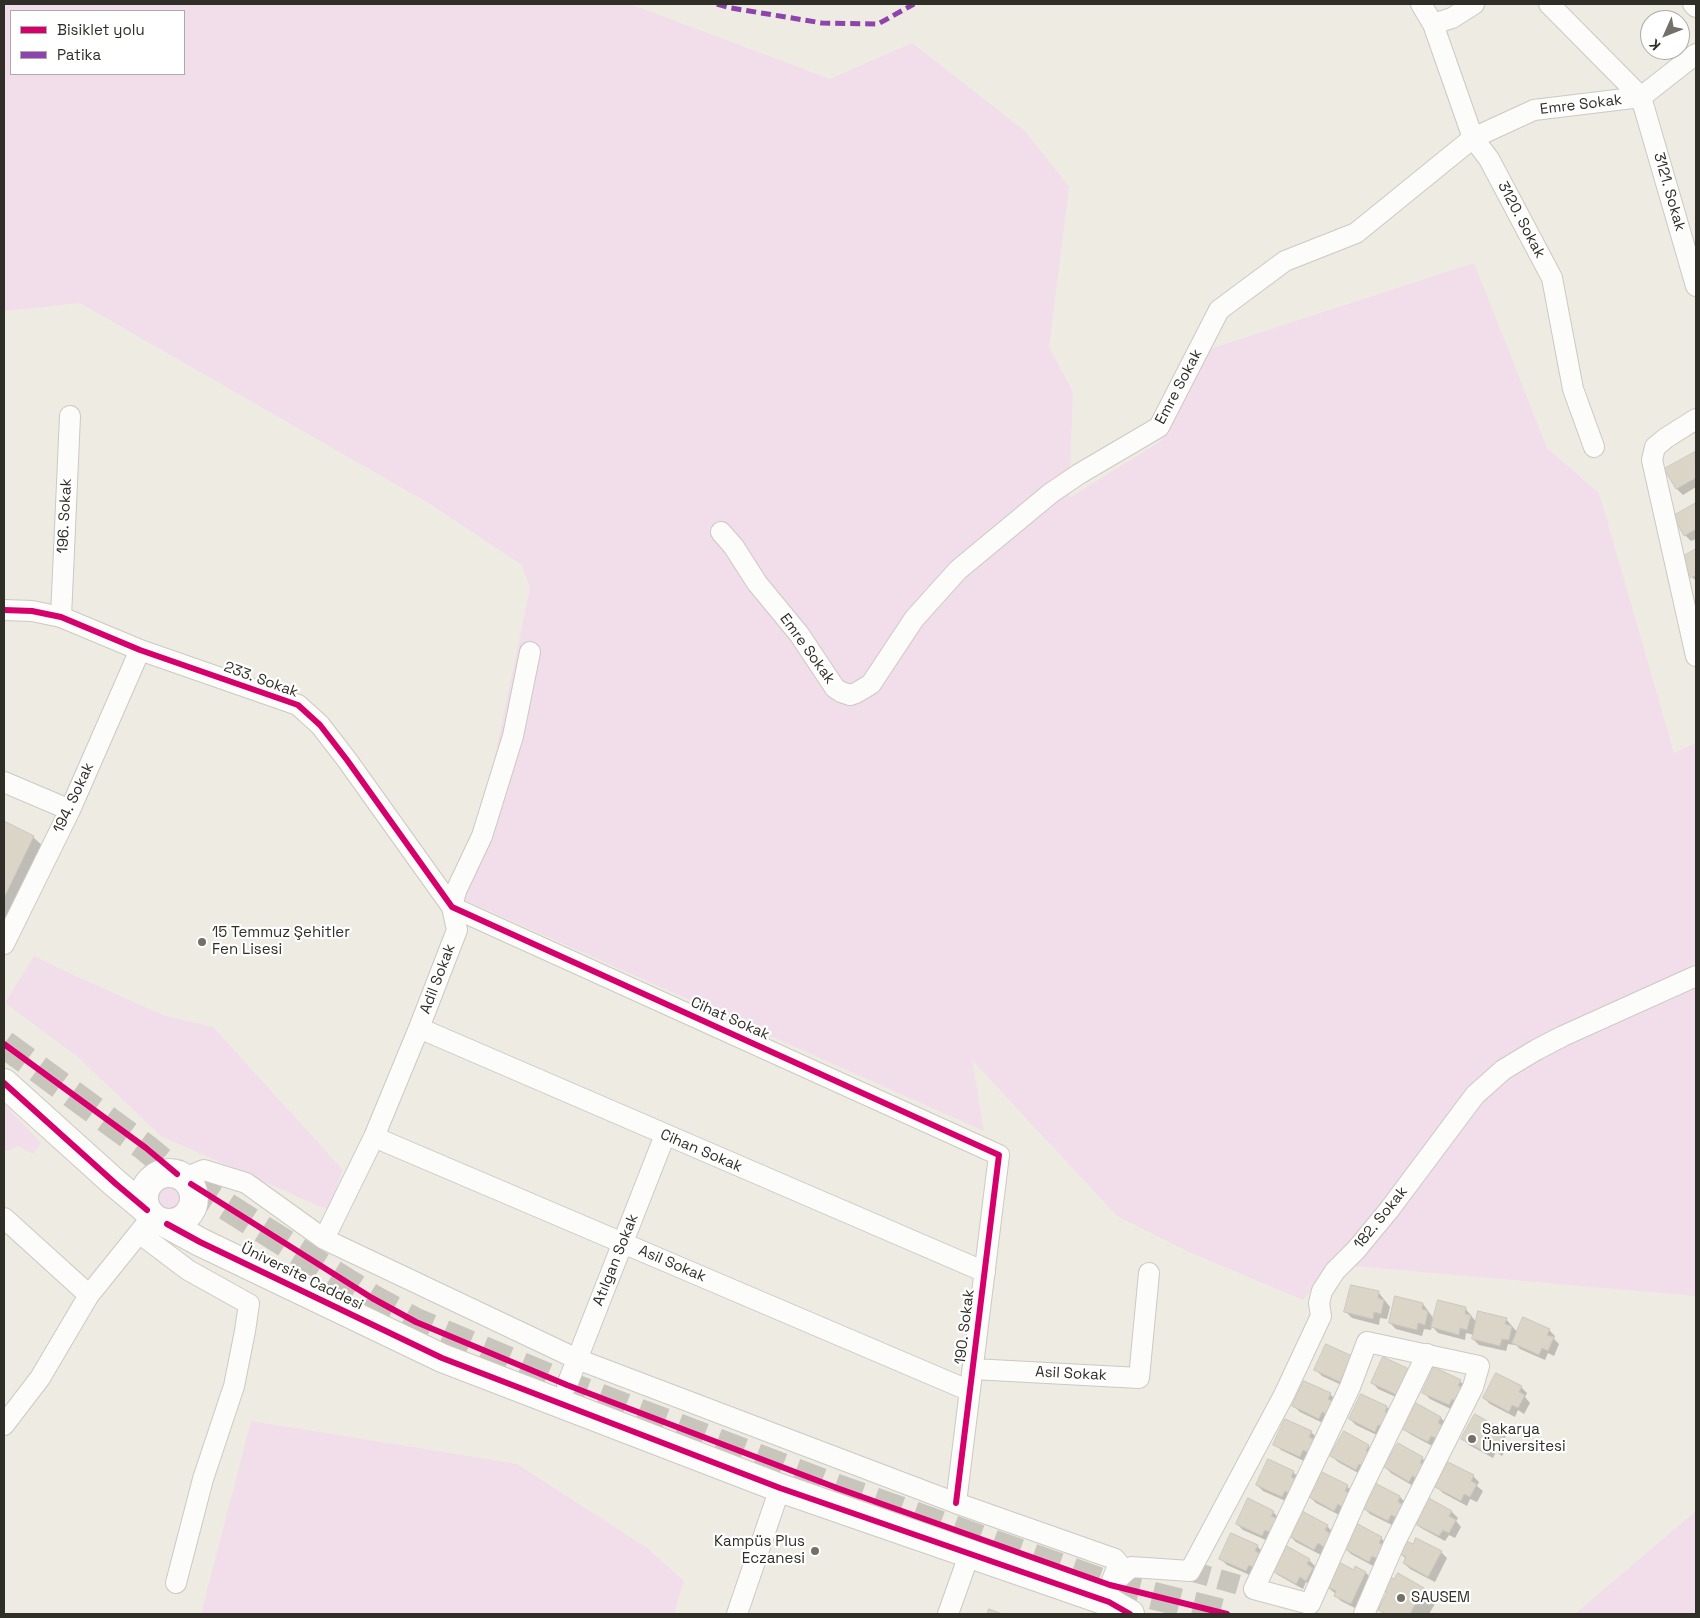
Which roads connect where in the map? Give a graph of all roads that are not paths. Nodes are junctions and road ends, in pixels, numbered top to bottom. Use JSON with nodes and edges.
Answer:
{"nodes":[{"id":1,"x":1421,"y":4,"type":"edge"},
{"id":2,"x":1474,"y":4,"type":"edge"},
{"id":3,"x":1549,"y":4,"type":"edge"},
{"id":4,"x":1693,"y":4,"type":"edge"},
{"id":5,"x":1696,"y":8,"type":"edge"},
{"id":6,"x":1433,"y":24,"type":"junction"},
{"id":7,"x":1696,"y":54,"type":"edge"},
{"id":8,"x":1641,"y":97,"type":"junction"},
{"id":9,"x":1473,"y":138,"type":"junction"},
{"id":10,"x":1696,"y":286,"type":"edge"},
{"id":11,"x":70,"y":416,"type":"dead end"},
{"id":12,"x":1696,"y":419,"type":"edge"},
{"id":13,"x":1594,"y":447,"type":"dead end"},
{"id":14,"x":721,"y":532,"type":"dead end"},
{"id":15,"x":4,"y":610,"type":"edge"},
{"id":16,"x":61,"y":617,"type":"junction"},
{"id":17,"x":140,"y":650,"type":"junction"},
{"id":18,"x":530,"y":652,"type":"dead end"},
{"id":19,"x":1696,"y":656,"type":"edge"},
{"id":20,"x":4,"y":782,"type":"edge"},
{"id":21,"x":70,"y":810,"type":"junction"},
{"id":22,"x":452,"y":907,"type":"junction"},
{"id":23,"x":4,"y":944,"type":"edge"},
{"id":24,"x":1696,"y":976,"type":"edge"},
{"id":25,"x":419,"y":1028,"type":"junction"},
{"id":26,"x":4,"y":1083,"type":"edge"},
{"id":27,"x":666,"y":1135,"type":"junction"},
{"id":28,"x":374,"y":1137,"type":"junction"},
{"id":29,"x":999,"y":1155,"type":"joint"},
{"id":30,"x":185,"y":1178,"type":"junction"},
{"id":31,"x":4,"y":1218,"type":"edge"},
{"id":32,"x":151,"y":1221,"type":"junction"},
{"id":33,"x":324,"y":1239,"type":"junction"},
{"id":34,"x":623,"y":1244,"type":"junction"},
{"id":35,"x":984,"y":1272,"type":"junction"},
{"id":36,"x":1149,"y":1273,"type":"dead end"},
{"id":37,"x":89,"y":1295,"type":"junction"},
{"id":38,"x":1428,"y":1354,"type":"junction"},
{"id":39,"x":578,"y":1359,"type":"junction"},
{"id":40,"x":972,"y":1369,"type":"junction"},
{"id":41,"x":567,"y":1386,"type":"dead end"},
{"id":42,"x":970,"y":1391,"type":"junction"},
{"id":43,"x":4,"y":1425,"type":"edge"},
{"id":44,"x":780,"y":1488,"type":"junction"},
{"id":45,"x":956,"y":1503,"type":"junction"},
{"id":46,"x":969,"y":1555,"type":"junction"},
{"id":47,"x":176,"y":1583,"type":"dead end"},
{"id":48,"x":737,"y":1614,"type":"edge"},
{"id":49,"x":948,"y":1614,"type":"edge"},
{"id":50,"x":1130,"y":1614,"type":"edge"},
{"id":51,"x":1364,"y":1614,"type":"edge"}],
"edges":[{"from":1,"to":6,"type":"street","name":"3120. Sokak"},
{"from":2,"to":6,"type":"street"},
{"from":3,"to":8,"type":"street"},
{"from":4,"to":5,"type":"street"},
{"from":6,"to":9,"type":"street","name":"3120. Sokak"},
{"from":7,"to":8,"type":"street","name":"Emre Sokak"},
{"from":8,"to":9,"type":"street","name":"Emre Sokak"},
{"from":8,"to":10,"type":"street","name":"3121. Sokak"},
{"from":9,"to":13,"type":"street","name":"3120. Sokak"},
{"from":9,"to":14,"type":"street","name":"Emre Sokak"},
{"from":11,"to":16,"type":"street","name":"196. Sokak"},
{"from":12,"to":19,"type":"street"},
{"from":15,"to":16,"type":"street","name":"233. Sokak"},
{"from":16,"to":17,"type":"street","name":"233. Sokak"},
{"from":17,"to":21,"type":"street","name":"194. Sokak"},
{"from":17,"to":22,"type":"street","name":"233. Sokak"},
{"from":18,"to":22,"type":"street","name":"Adil Sokak"},
{"from":20,"to":21,"type":"street"},
{"from":21,"to":23,"type":"street","name":"194. Sokak"},
{"from":22,"to":25,"type":"street","name":"Adil Sokak"},
{"from":22,"to":29,"type":"street","name":"Cihat Sokak"},
{"from":24,"to":45,"type":"street","name":"182. Sokak"},
{"from":25,"to":27,"type":"street","name":"Cihan Sokak"},
{"from":25,"to":28,"type":"street","name":"Adil Sokak"},
{"from":26,"to":32,"type":"street","name":"Üniversite Caddesi"},
{"from":27,"to":34,"type":"street","name":"Atılgan Sokak"},
{"from":27,"to":35,"type":"street","name":"Cihan Sokak"},
{"from":28,"to":33,"type":"street","name":"Adil Sokak"},
{"from":28,"to":34,"type":"street","name":"Asil Sokak"},
{"from":29,"to":35,"type":"street","name":"190. Sokak"},
{"from":30,"to":32,"type":"street"},
{"from":30,"to":32,"type":"street"},
{"from":30,"to":33,"type":"street"},
{"from":31,"to":37,"type":"street"},
{"from":32,"to":37,"type":"street"},
{"from":32,"to":44,"type":"street","name":"Üniversite Caddesi"},
{"from":32,"to":47,"type":"street"},
{"from":33,"to":39,"type":"street"},
{"from":34,"to":39,"type":"street","name":"Atılgan Sokak"},
{"from":34,"to":42,"type":"street","name":"Asil Sokak"},
{"from":35,"to":40,"type":"street","name":"190. Sokak"},
{"from":36,"to":40,"type":"street","name":"Asil Sokak"},
{"from":37,"to":43,"type":"street"},
{"from":38,"to":38,"type":"street"},
{"from":38,"to":51,"type":"street"},
{"from":39,"to":41,"type":"street","name":"Atılgan Sokak"},
{"from":39,"to":45,"type":"street"},
{"from":40,"to":42,"type":"street","name":"190. Sokak"},
{"from":42,"to":45,"type":"street","name":"190. Sokak"},
{"from":44,"to":46,"type":"street","name":"Üniversite Caddesi"},
{"from":44,"to":48,"type":"street"},
{"from":46,"to":49,"type":"street"},
{"from":46,"to":50,"type":"street","name":"Üniversite Caddesi"}]}
